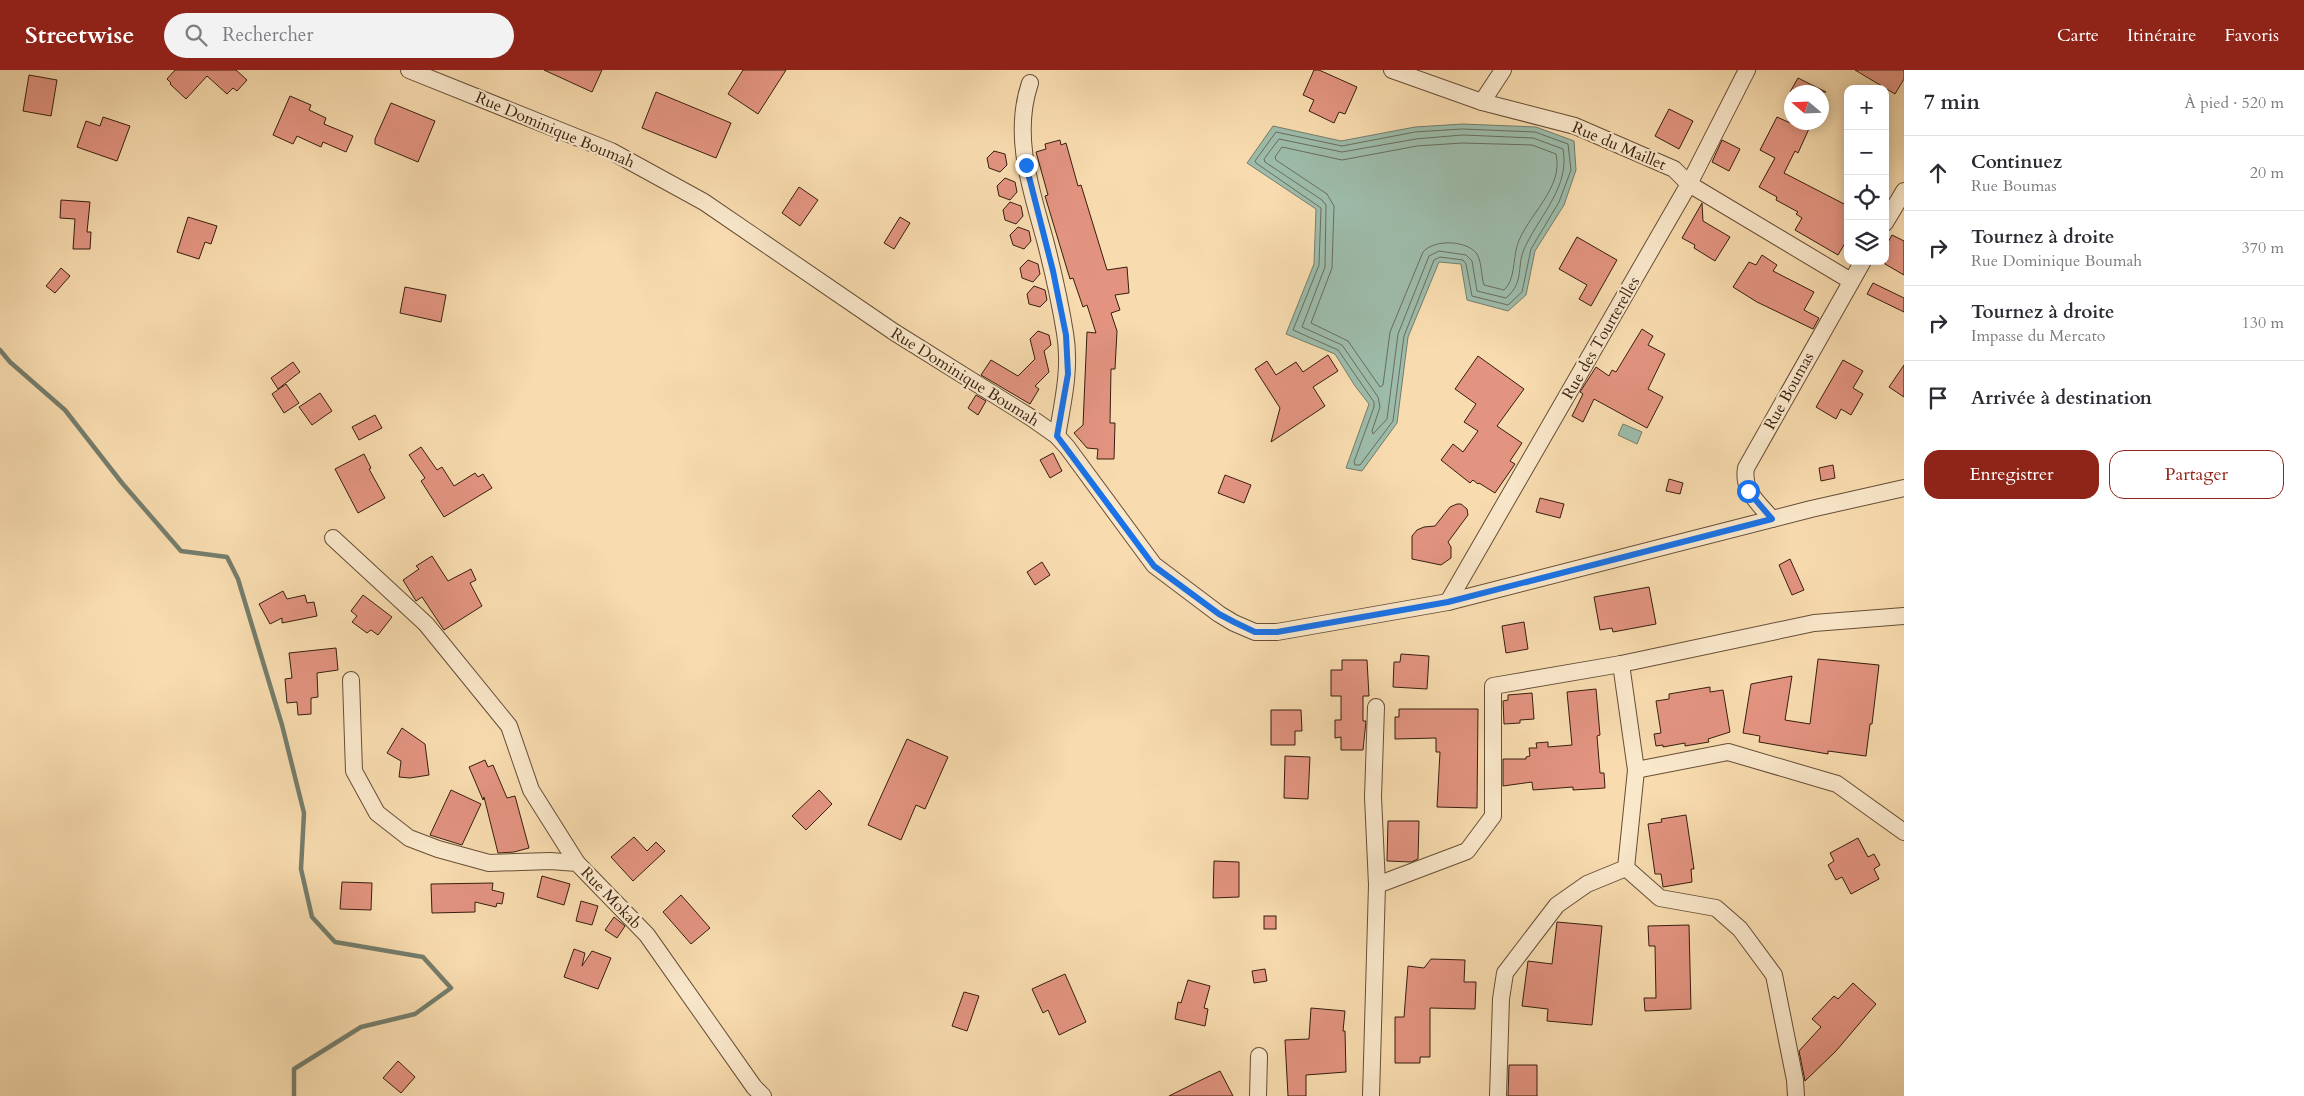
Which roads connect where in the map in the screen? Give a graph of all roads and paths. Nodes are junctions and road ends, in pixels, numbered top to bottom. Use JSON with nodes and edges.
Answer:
{"nodes":[{"id":1,"x":409,"y":70,"type":"edge"},
{"id":2,"x":1392,"y":70,"type":"edge"},
{"id":3,"x":1503,"y":70,"type":"edge"},
{"id":4,"x":1747,"y":70,"type":"edge"},
{"id":5,"x":1030,"y":83,"type":"dead end"},
{"id":6,"x":1482,"y":102,"type":"junction"},
{"id":7,"x":1690,"y":184,"type":"junction"},
{"id":8,"x":1904,"y":192,"type":"edge"},
{"id":9,"x":1887,"y":220,"type":"edge"},
{"id":10,"x":1861,"y":265,"type":"edge"},
{"id":11,"x":1851,"y":281,"type":"junction"},
{"id":12,"x":1057,"y":436,"type":"junction"},
{"id":13,"x":1904,"y":488,"type":"edge"},
{"id":14,"x":1772,"y":519,"type":"junction"},
{"id":15,"x":333,"y":538,"type":"dead end"},
{"id":16,"x":1448,"y":602,"type":"junction"},
{"id":17,"x":1904,"y":616,"type":"edge"},
{"id":18,"x":1621,"y":664,"type":"junction"},
{"id":19,"x":351,"y":680,"type":"dead end"},
{"id":20,"x":1376,"y":707,"type":"dead end"},
{"id":21,"x":1636,"y":770,"type":"junction"},
{"id":22,"x":1904,"y":832,"type":"edge"},
{"id":23,"x":577,"y":863,"type":"junction"},
{"id":24,"x":1626,"y":868,"type":"junction"},
{"id":25,"x":1377,"y":884,"type":"junction"},
{"id":26,"x":1260,"y":1056,"type":"dead end"},
{"id":27,"x":763,"y":1096,"type":"edge"},
{"id":28,"x":1258,"y":1096,"type":"edge"},
{"id":29,"x":1371,"y":1096,"type":"edge"},
{"id":30,"x":1498,"y":1096,"type":"edge"},
{"id":31,"x":1796,"y":1096,"type":"edge"}],
"edges":[{"from":1,"to":12,"type":"street","name":"Rue Dominique Boumah"},
{"from":2,"to":6,"type":"street","name":"Rue du Maillet"},
{"from":3,"to":6,"type":"street"},
{"from":4,"to":7,"type":"street","name":"Rue des Tourterelles"},
{"from":5,"to":12,"type":"street"},
{"from":6,"to":7,"type":"street","name":"Rue du Maillet"},
{"from":7,"to":11,"type":"street","name":"Rue du Maillet"},
{"from":7,"to":16,"type":"street","name":"Rue des Tourterelles"},
{"from":8,"to":9,"type":"street"},
{"from":10,"to":11,"type":"street","name":"Rue Boumas"},
{"from":11,"to":14,"type":"street","name":"Rue Boumas"},
{"from":12,"to":16,"type":"street","name":"Rue Dominique Boumah"},
{"from":13,"to":14,"type":"street","name":"Rue Dominique Boumah"},
{"from":14,"to":16,"type":"street","name":"Rue Dominique Boumah"},
{"from":15,"to":23,"type":"street"},
{"from":17,"to":18,"type":"street"},
{"from":18,"to":21,"type":"street"},
{"from":18,"to":25,"type":"street"},
{"from":19,"to":23,"type":"street","name":"Rue Mokab"},
{"from":20,"to":25,"type":"street"},
{"from":21,"to":22,"type":"street"},
{"from":21,"to":24,"type":"street"},
{"from":23,"to":27,"type":"street","name":"Rue Mokab"},
{"from":24,"to":30,"type":"street"},
{"from":24,"to":31,"type":"street"},
{"from":25,"to":29,"type":"street"},
{"from":26,"to":28,"type":"street"}]}
